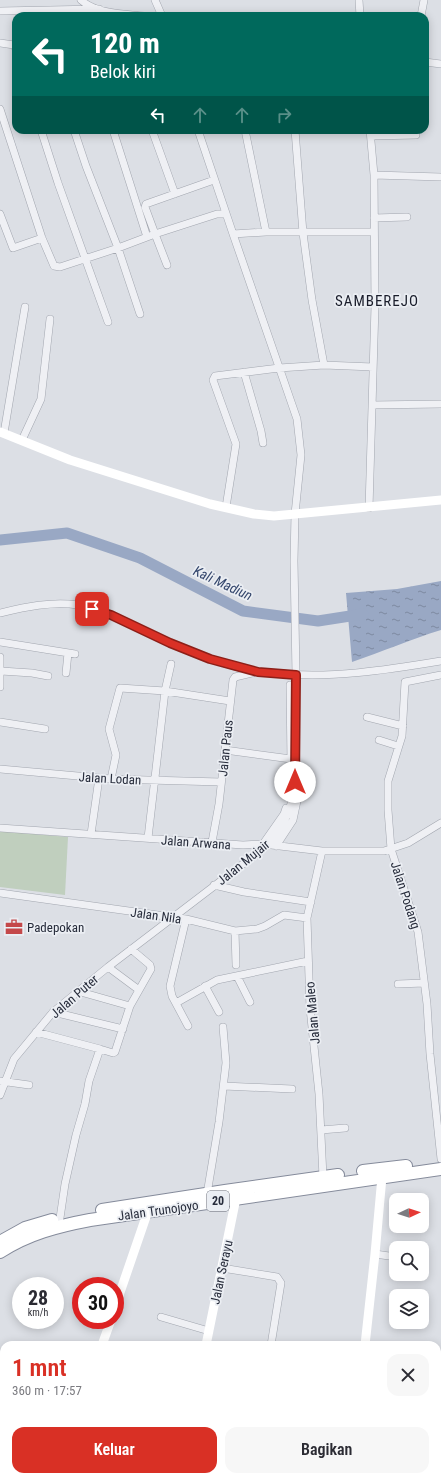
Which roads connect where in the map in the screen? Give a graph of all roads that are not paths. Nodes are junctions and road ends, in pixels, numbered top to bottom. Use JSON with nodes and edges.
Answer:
{"nodes":[{"id":1,"x":81,"y":0,"type":"edge"},
{"id":2,"x":155,"y":0,"type":"edge"},
{"id":3,"x":359,"y":0,"type":"edge"},
{"id":4,"x":424,"y":0,"type":"edge"},
{"id":5,"x":99,"y":9,"type":"junction"},
{"id":6,"x":0,"y":11,"type":"edge"},
{"id":7,"x":24,"y":12,"type":"edge"},
{"id":8,"x":60,"y":12,"type":"edge"},
{"id":9,"x":118,"y":12,"type":"edge"},
{"id":10,"x":160,"y":12,"type":"edge"},
{"id":11,"x":360,"y":12,"type":"edge"},
{"id":12,"x":422,"y":12,"type":"edge"},
{"id":13,"x":0,"y":43,"type":"edge"},
{"id":14,"x":12,"y":45,"type":"edge"},
{"id":15,"x":429,"y":62,"type":"edge"},
{"id":16,"x":441,"y":64,"type":"edge"},
{"id":17,"x":0,"y":109,"type":"edge"},
{"id":18,"x":42,"y":134,"type":"edge"},
{"id":19,"x":75,"y":134,"type":"edge"},
{"id":20,"x":114,"y":134,"type":"edge"},
{"id":21,"x":153,"y":134,"type":"edge"},
{"id":22,"x":199,"y":134,"type":"edge"},
{"id":23,"x":246,"y":134,"type":"edge"},
{"id":24,"x":295,"y":134,"type":"edge"},
{"id":25,"x":371,"y":134,"type":"edge"},
{"id":26,"x":386,"y":134,"type":"edge"},
{"id":27,"x":416,"y":136,"type":"dead end"},
{"id":28,"x":374,"y":175,"type":"junction"},
{"id":29,"x":441,"y":177,"type":"edge"},
{"id":30,"x":214,"y":180,"type":"junction"},
{"id":31,"x":175,"y":194,"type":"junction"},
{"id":32,"x":0,"y":214,"type":"edge"},
{"id":33,"x":226,"y":214,"type":"junction"},
{"id":34,"x":407,"y":217,"type":"dead end"},
{"id":35,"x":374,"y":218,"type":"junction"},
{"id":36,"x":266,"y":232,"type":"junction"},
{"id":37,"x":303,"y":232,"type":"junction"},
{"id":38,"x":374,"y":232,"type":"junction"},
{"id":39,"x":155,"y":234,"type":"junction"},
{"id":40,"x":233,"y":234,"type":"junction"},
{"id":41,"x":147,"y":236,"type":"junction"},
{"id":42,"x":42,"y":238,"type":"junction"},
{"id":43,"x":118,"y":248,"type":"junction"},
{"id":44,"x":86,"y":258,"type":"junction"},
{"id":45,"x":167,"y":265,"type":"dead end"},
{"id":46,"x":25,"y":307,"type":"dead end"},
{"id":47,"x":140,"y":314,"type":"dead end"},
{"id":48,"x":50,"y":319,"type":"dead end"},
{"id":49,"x":108,"y":322,"type":"dead end"},
{"id":50,"x":324,"y":365,"type":"junction"},
{"id":51,"x":279,"y":368,"type":"junction"},
{"id":52,"x":374,"y":368,"type":"junction"},
{"id":53,"x":244,"y":372,"type":"junction"},
{"id":54,"x":441,"y":404,"type":"edge"},
{"id":55,"x":372,"y":405,"type":"junction"},
{"id":56,"x":2,"y":432,"type":"edge"},
{"id":57,"x":22,"y":440,"type":"junction"},
{"id":58,"x":263,"y":443,"type":"dead end"},
{"id":59,"x":441,"y":500,"type":"edge"},
{"id":60,"x":226,"y":508,"type":"junction"},
{"id":61,"x":369,"y":508,"type":"junction"},
{"id":62,"x":295,"y":514,"type":"junction"},
{"id":63,"x":0,"y":614,"type":"edge"},
{"id":64,"x":0,"y":642,"type":"edge"},
{"id":65,"x":0,"y":657,"type":"edge"},
{"id":66,"x":441,"y":661,"type":"edge"},
{"id":67,"x":171,"y":664,"type":"dead end"},
{"id":68,"x":1,"y":671,"type":"junction"},
{"id":69,"x":258,"y":672,"type":"junction"},
{"id":70,"x":66,"y":674,"type":"dead end"},
{"id":71,"x":296,"y":674,"type":"junction"},
{"id":72,"x":441,"y":675,"type":"edge"},
{"id":73,"x":48,"y":676,"type":"dead end"},
{"id":74,"x":290,"y":685,"type":"dead end"},
{"id":75,"x":298,"y":685,"type":"dead end"},
{"id":76,"x":0,"y":687,"type":"edge"},
{"id":77,"x":165,"y":691,"type":"junction"},
{"id":78,"x":230,"y":701,"type":"junction"},
{"id":79,"x":366,"y":717,"type":"dead end"},
{"id":80,"x":0,"y":722,"type":"edge"},
{"id":81,"x":403,"y":726,"type":"junction"},
{"id":82,"x":45,"y":729,"type":"dead end"},
{"id":83,"x":379,"y":740,"type":"dead end"},
{"id":84,"x":398,"y":746,"type":"junction"},
{"id":85,"x":225,"y":750,"type":"junction"},
{"id":86,"x":290,"y":759,"type":"junction"},
{"id":87,"x":0,"y":769,"type":"edge"},
{"id":88,"x":99,"y":778,"type":"junction"},
{"id":89,"x":111,"y":779,"type":"junction"},
{"id":90,"x":154,"y":781,"type":"junction"},
{"id":91,"x":221,"y":782,"type":"junction"},
{"id":92,"x":441,"y":823,"type":"edge"},
{"id":93,"x":0,"y":828,"type":"edge"},
{"id":94,"x":91,"y":834,"type":"junction"},
{"id":95,"x":148,"y":838,"type":"junction"},
{"id":96,"x":212,"y":842,"type":"junction"},
{"id":97,"x":265,"y":845,"type":"junction"},
{"id":98,"x":276,"y":846,"type":"junction"},
{"id":99,"x":391,"y":849,"type":"junction"},
{"id":100,"x":322,"y":851,"type":"junction"},
{"id":101,"x":214,"y":886,"type":"junction"},
{"id":102,"x":0,"y":893,"type":"edge"},
{"id":103,"x":311,"y":902,"type":"junction"},
{"id":104,"x":173,"y":918,"type":"junction"},
{"id":105,"x":307,"y":918,"type":"junction"},
{"id":106,"x":186,"y":919,"type":"junction"},
{"id":107,"x":235,"y":931,"type":"junction"},
{"id":108,"x":131,"y":949,"type":"junction"},
{"id":109,"x":308,"y":961,"type":"junction"},
{"id":110,"x":236,"y":965,"type":"dead end"},
{"id":111,"x":108,"y":967,"type":"junction"},
{"id":112,"x":237,"y":976,"type":"junction"},
{"id":113,"x":424,"y":983,"type":"junction"},
{"id":114,"x":398,"y":984,"type":"dead end"},
{"id":115,"x":205,"y":986,"type":"junction"},
{"id":116,"x":139,"y":990,"type":"junction"},
{"id":117,"x":77,"y":992,"type":"junction"},
{"id":118,"x":250,"y":1002,"type":"dead end"},
{"id":119,"x":176,"y":1003,"type":"junction"},
{"id":120,"x":130,"y":1006,"type":"junction"},
{"id":121,"x":54,"y":1012,"type":"junction"},
{"id":122,"x":219,"y":1012,"type":"dead end"},
{"id":123,"x":188,"y":1026,"type":"dead end"},
{"id":124,"x":223,"y":1027,"type":"dead end"},
{"id":125,"x":123,"y":1029,"type":"junction"},
{"id":126,"x":36,"y":1032,"type":"junction"},
{"id":127,"x":100,"y":1049,"type":"junction"},
{"id":128,"x":3,"y":1081,"type":"edge"},
{"id":129,"x":29,"y":1085,"type":"dead end"},
{"id":130,"x":224,"y":1086,"type":"junction"},
{"id":131,"x":292,"y":1089,"type":"dead end"},
{"id":132,"x":0,"y":1095,"type":"edge"},
{"id":133,"x":345,"y":1128,"type":"dead end"},
{"id":134,"x":321,"y":1130,"type":"junction"},
{"id":135,"x":441,"y":1160,"type":"edge"},
{"id":136,"x":441,"y":1169,"type":"edge"},
{"id":137,"x":323,"y":1177,"type":"junction"},
{"id":138,"x":382,"y":1177,"type":"junction"},
{"id":139,"x":207,"y":1194,"type":"junction"},
{"id":140,"x":236,"y":1198,"type":"junction"},
{"id":141,"x":193,"y":1200,"type":"junction"},
{"id":142,"x":148,"y":1212,"type":"junction"},
{"id":143,"x":60,"y":1218,"type":"junction"},
{"id":144,"x":0,"y":1242,"type":"edge"},
{"id":145,"x":0,"y":1252,"type":"edge"},
{"id":146,"x":375,"y":1254,"type":"junction"},
{"id":147,"x":389,"y":1256,"type":"edge"},
{"id":148,"x":222,"y":1268,"type":"junction"},
{"id":149,"x":124,"y":1281,"type":"edge"},
{"id":150,"x":161,"y":1318,"type":"dead end"},
{"id":151,"x":108,"y":1329,"type":"edge"},
{"id":152,"x":209,"y":1331,"type":"junction"},
{"id":153,"x":103,"y":1341,"type":"edge"},
{"id":154,"x":207,"y":1341,"type":"edge"},
{"id":155,"x":272,"y":1341,"type":"edge"},
{"id":156,"x":365,"y":1341,"type":"edge"}],
"edges":[{"from":1,"to":5,"type":"street"},
{"from":2,"to":10,"type":"street"},
{"from":3,"to":11,"type":"street"},
{"from":4,"to":12,"type":"street"},
{"from":5,"to":8,"type":"street"},
{"from":5,"to":9,"type":"street"},
{"from":6,"to":7,"type":"street"},
{"from":13,"to":14,"type":"street"},
{"from":15,"to":16,"type":"street"},
{"from":17,"to":42,"type":"street"},
{"from":18,"to":44,"type":"street"},
{"from":19,"to":43,"type":"street"},
{"from":20,"to":41,"type":"street"},
{"from":21,"to":31,"type":"street"},
{"from":22,"to":30,"type":"street","name":"Jalan Mujair"},
{"from":23,"to":36,"type":"street"},
{"from":24,"to":37,"type":"street"},
{"from":25,"to":28,"type":"street"},
{"from":26,"to":27,"type":"street"},
{"from":28,"to":29,"type":"street"},
{"from":28,"to":35,"type":"street"},
{"from":30,"to":31,"type":"street"},
{"from":30,"to":33,"type":"street","name":"Jalan Mujair"},
{"from":31,"to":39,"type":"street"},
{"from":32,"to":42,"type":"street"},
{"from":33,"to":39,"type":"street"},
{"from":33,"to":40,"type":"street","name":"Jalan Mujair"},
{"from":34,"to":35,"type":"street"},
{"from":35,"to":38,"type":"street"},
{"from":36,"to":37,"type":"street"},
{"from":36,"to":40,"type":"street"},
{"from":37,"to":38,"type":"street"},
{"from":37,"to":50,"type":"street"},
{"from":38,"to":52,"type":"street"},
{"from":39,"to":41,"type":"street"},
{"from":39,"to":45,"type":"street"},
{"from":40,"to":51,"type":"street","name":"Jalan Mujair"},
{"from":41,"to":43,"type":"street"},
{"from":42,"to":44,"type":"street"},
{"from":43,"to":44,"type":"street"},
{"from":43,"to":47,"type":"street"},
{"from":44,"to":49,"type":"street"},
{"from":46,"to":56,"type":"street"},
{"from":48,"to":57,"type":"street"},
{"from":50,"to":51,"type":"street"},
{"from":50,"to":52,"type":"street"},
{"from":51,"to":53,"type":"street"},
{"from":51,"to":62,"type":"street","name":"Jalan Mujair"},
{"from":52,"to":55,"type":"street"},
{"from":53,"to":58,"type":"street"},
{"from":53,"to":60,"type":"street"},
{"from":54,"to":55,"type":"street"},
{"from":55,"to":61,"type":"street"},
{"from":56,"to":57,"type":"main road"},
{"from":57,"to":60,"type":"main road"},
{"from":59,"to":61,"type":"main road"},
{"from":60,"to":62,"type":"main road"},
{"from":61,"to":62,"type":"main road"},
{"from":62,"to":71,"type":"street","name":"Jalan Mujair"},
{"from":63,"to":69,"type":"street"},
{"from":64,"to":70,"type":"street"},
{"from":65,"to":68,"type":"street"},
{"from":66,"to":71,"type":"street"},
{"from":67,"to":77,"type":"street"},
{"from":68,"to":73,"type":"street"},
{"from":68,"to":76,"type":"street"},
{"from":69,"to":71,"type":"street"},
{"from":69,"to":78,"type":"street","name":"Jalan Paus"},
{"from":71,"to":97,"type":"street","name":"Jalan Mujair"},
{"from":72,"to":81,"type":"street","name":"Jalan Podang"},
{"from":74,"to":86,"type":"street"},
{"from":75,"to":98,"type":"street"},
{"from":77,"to":78,"type":"street"},
{"from":77,"to":89,"type":"street"},
{"from":77,"to":90,"type":"street"},
{"from":78,"to":85,"type":"street","name":"Jalan Paus"},
{"from":79,"to":81,"type":"street"},
{"from":80,"to":82,"type":"street"},
{"from":81,"to":84,"type":"street","name":"Jalan Podang"},
{"from":83,"to":84,"type":"street"},
{"from":84,"to":99,"type":"street","name":"Jalan Podang"},
{"from":85,"to":86,"type":"street"},
{"from":85,"to":91,"type":"street","name":"Jalan Paus"},
{"from":86,"to":97,"type":"street"},
{"from":87,"to":88,"type":"street","name":"Jalan Lodan"},
{"from":88,"to":89,"type":"street","name":"Jalan Lodan"},
{"from":88,"to":94,"type":"street"},
{"from":89,"to":90,"type":"street","name":"Jalan Lodan"},
{"from":90,"to":91,"type":"street","name":"Jalan Lodan"},
{"from":90,"to":95,"type":"street"},
{"from":91,"to":96,"type":"street","name":"Jalan Paus"},
{"from":92,"to":99,"type":"street","name":"Jalan Arwana"},
{"from":93,"to":94,"type":"street","name":"Jalan Arwana"},
{"from":94,"to":95,"type":"street","name":"Jalan Arwana"},
{"from":95,"to":96,"type":"street","name":"Jalan Arwana"},
{"from":96,"to":97,"type":"street","name":"Jalan Arwana"},
{"from":97,"to":98,"type":"street","name":"Jalan Arwana"},
{"from":97,"to":101,"type":"street","name":"Jalan Mujair"},
{"from":98,"to":100,"type":"street","name":"Jalan Arwana"},
{"from":99,"to":100,"type":"street","name":"Jalan Arwana"},
{"from":99,"to":113,"type":"street","name":"Jalan Podang"},
{"from":100,"to":103,"type":"street","name":"Jalan Maleo"},
{"from":101,"to":103,"type":"street"},
{"from":101,"to":104,"type":"street","name":"Jalan Mujair"},
{"from":102,"to":104,"type":"street","name":"Jalan Nila"},
{"from":103,"to":105,"type":"street","name":"Jalan Maleo"},
{"from":104,"to":106,"type":"street","name":"Jalan Nila"},
{"from":104,"to":108,"type":"street","name":"Jalan Puter"},
{"from":105,"to":107,"type":"street","name":"Jalan Nila"},
{"from":105,"to":109,"type":"street","name":"Jalan Maleo"},
{"from":106,"to":107,"type":"street","name":"Jalan Nila"},
{"from":106,"to":119,"type":"street"},
{"from":107,"to":110,"type":"street"},
{"from":108,"to":111,"type":"street","name":"Jalan Puter"},
{"from":108,"to":116,"type":"street"},
{"from":109,"to":112,"type":"street"},
{"from":109,"to":134,"type":"street","name":"Jalan Maleo"},
{"from":111,"to":116,"type":"street"},
{"from":111,"to":117,"type":"street","name":"Jalan Puter"},
{"from":112,"to":115,"type":"street"},
{"from":112,"to":118,"type":"street"},
{"from":113,"to":114,"type":"street"},
{"from":113,"to":135,"type":"street","name":"Jalan Podang"},
{"from":115,"to":119,"type":"street"},
{"from":115,"to":122,"type":"street"},
{"from":116,"to":120,"type":"street"},
{"from":117,"to":120,"type":"street"},
{"from":117,"to":121,"type":"street","name":"Jalan Puter"},
{"from":119,"to":123,"type":"street"},
{"from":120,"to":125,"type":"street"},
{"from":121,"to":125,"type":"street"},
{"from":121,"to":126,"type":"street","name":"Jalan Puter"},
{"from":124,"to":130,"type":"street"},
{"from":125,"to":127,"type":"street"},
{"from":126,"to":127,"type":"street"},
{"from":126,"to":128,"type":"street","name":"Jalan Puter"},
{"from":127,"to":143,"type":"street"},
{"from":128,"to":129,"type":"street"},
{"from":128,"to":132,"type":"street","name":"Jalan Puter"},
{"from":130,"to":131,"type":"street"},
{"from":130,"to":139,"type":"street"},
{"from":133,"to":134,"type":"street"},
{"from":134,"to":137,"type":"street","name":"Jalan Maleo"},
{"from":135,"to":137,"type":"highway","name":"Jalan Trunojoyo","number":"20"},
{"from":136,"to":138,"type":"highway","name":"Jalan Trunojoyo","number":"20"},
{"from":137,"to":139,"type":"highway","name":"Jalan Trunojoyo","number":"20"},
{"from":138,"to":140,"type":"highway","name":"Jalan Trunojoyo","number":"20"},
{"from":138,"to":146,"type":"main road"},
{"from":139,"to":141,"type":"highway","name":"Jalan Trunojoyo","number":"20"},
{"from":140,"to":141,"type":"highway","name":"Jalan Trunojoyo","number":"20"},
{"from":140,"to":148,"type":"main road","name":"Jalan Serayu"},
{"from":141,"to":142,"type":"highway","name":"Jalan Trunojoyo","number":"20"},
{"from":141,"to":143,"type":"highway","name":"Jalan Trunojoyo","number":"20"},
{"from":142,"to":145,"type":"highway","name":"Jalan Trunojoyo","number":"20"},
{"from":142,"to":149,"type":"main road"},
{"from":143,"to":144,"type":"highway","name":"Jalan Trunojoyo","number":"20"},
{"from":146,"to":147,"type":"street"},
{"from":146,"to":156,"type":"main road"},
{"from":148,"to":152,"type":"main road","name":"Jalan Serayu"},
{"from":148,"to":155,"type":"street"},
{"from":150,"to":152,"type":"street"},
{"from":151,"to":153,"type":"main road"},
{"from":152,"to":154,"type":"main road","name":"Jalan Serayu"}]}
